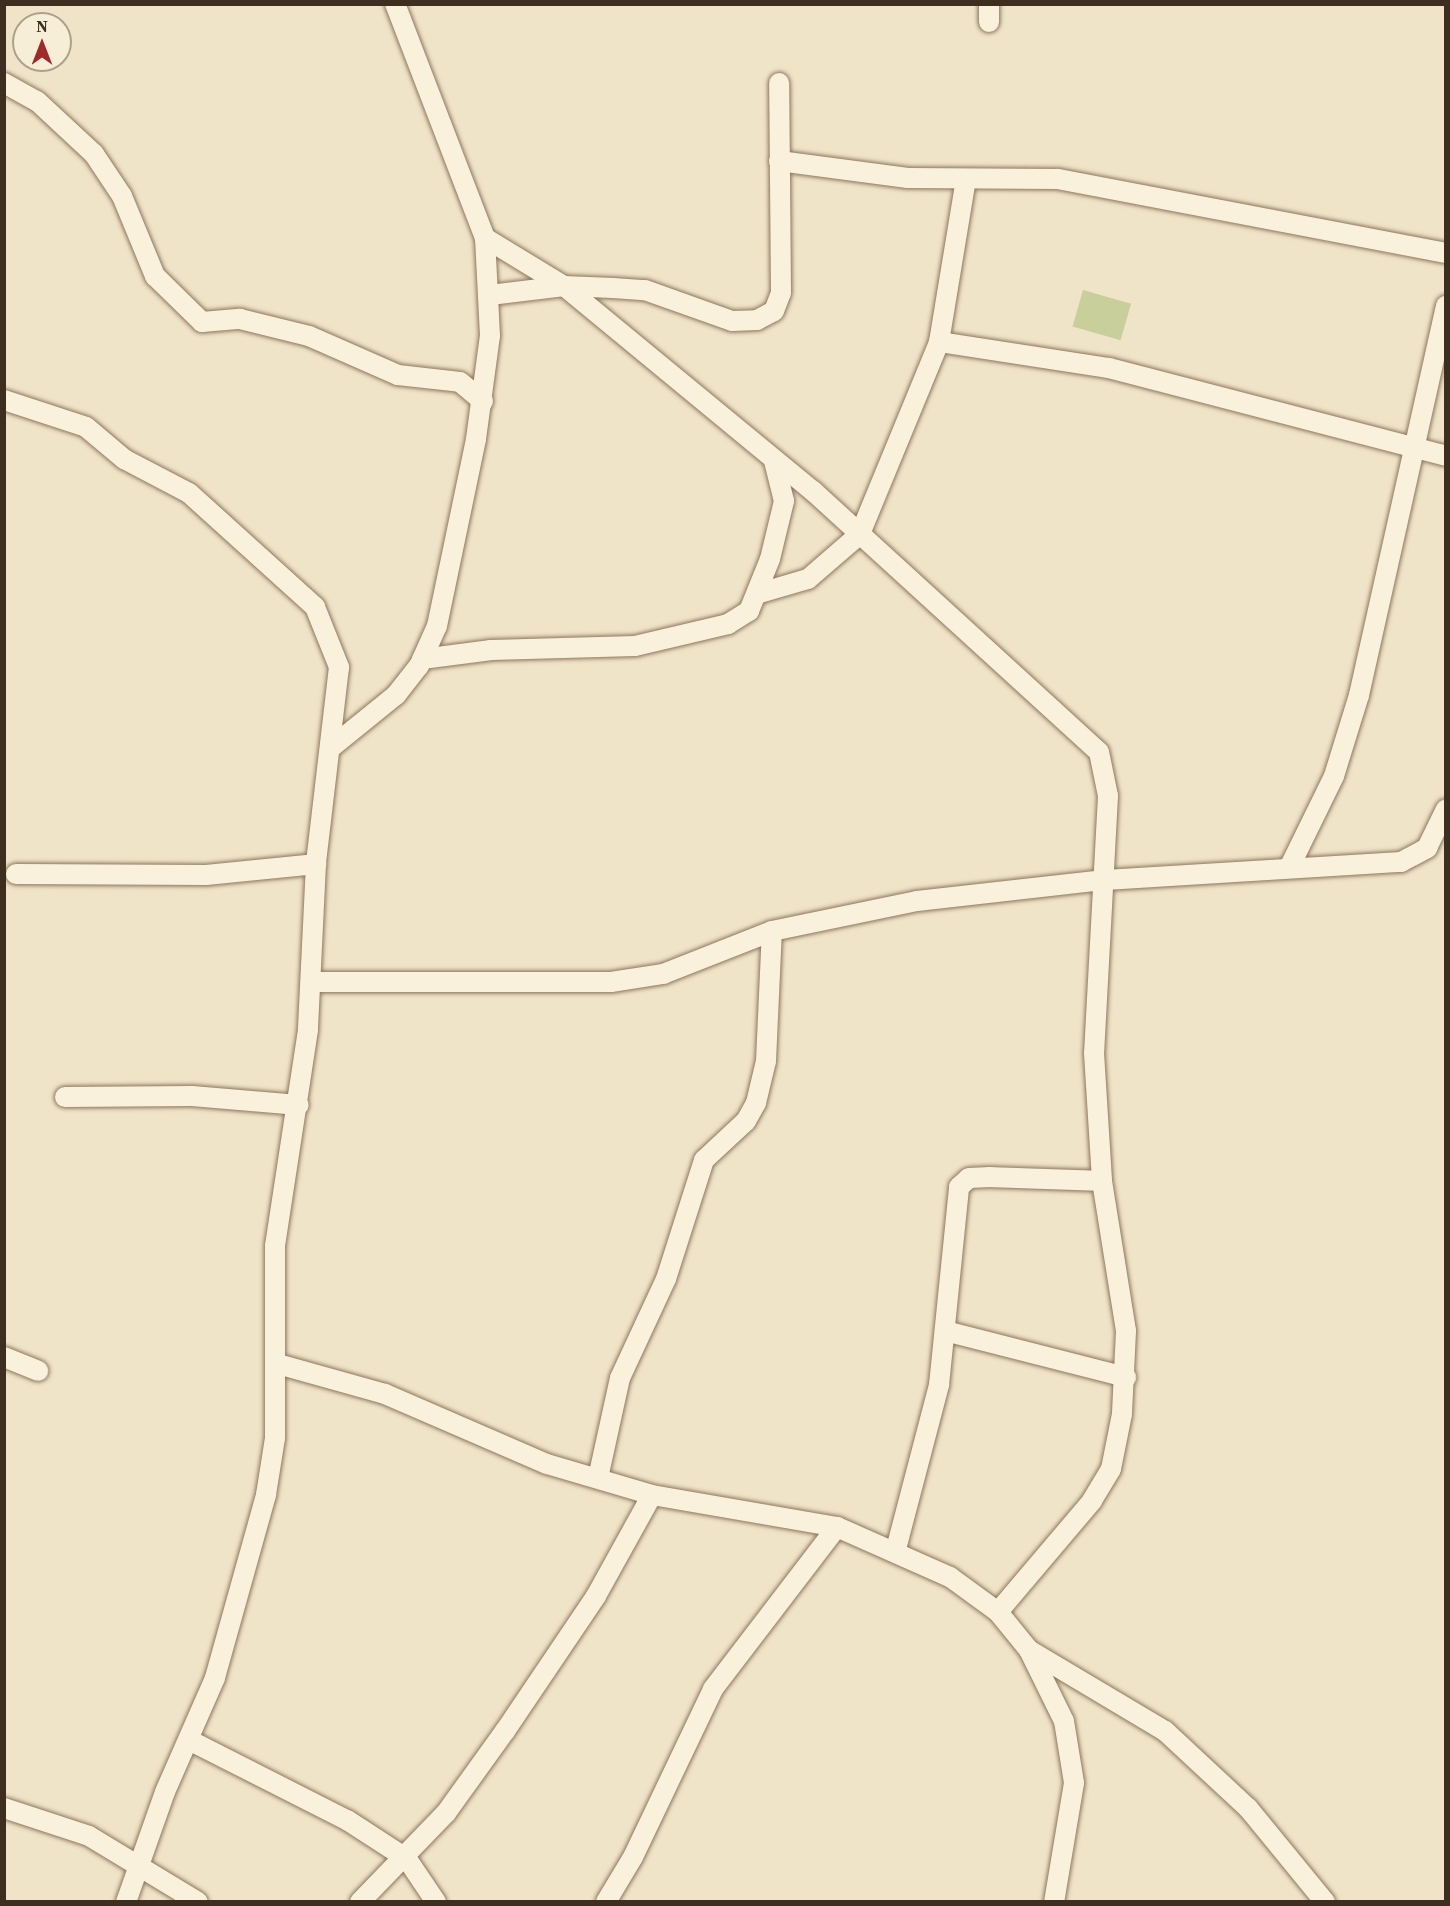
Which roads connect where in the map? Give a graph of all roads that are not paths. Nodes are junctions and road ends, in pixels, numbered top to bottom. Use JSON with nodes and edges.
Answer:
{"nodes":[{"id":1,"x":394,"y":4,"type":"edge"},
{"id":2,"x":4,"y":83,"type":"edge"},
{"id":3,"x":779,"y":83,"type":"dead end"},
{"id":4,"x":779,"y":162,"type":"junction"},
{"id":5,"x":966,"y":179,"type":"junction"},
{"id":6,"x":485,"y":238,"type":"junction"},
{"id":7,"x":1446,"y":253,"type":"edge"},
{"id":8,"x":564,"y":286,"type":"junction"},
{"id":9,"x":490,"y":295,"type":"junction"},
{"id":10,"x":1446,"y":306,"type":"edge"},
{"id":11,"x":939,"y":342,"type":"junction"},
{"id":12,"x":4,"y":400,"type":"edge"},
{"id":13,"x":483,"y":401,"type":"junction"},
{"id":14,"x":1409,"y":449,"type":"junction"},
{"id":15,"x":1446,"y":456,"type":"edge"},
{"id":16,"x":772,"y":459,"type":"junction"},
{"id":17,"x":860,"y":534,"type":"junction"},
{"id":18,"x":760,"y":593,"type":"junction"},
{"id":19,"x":422,"y":659,"type":"junction"},
{"id":20,"x":333,"y":746,"type":"junction"},
{"id":21,"x":1446,"y":809,"type":"edge"},
{"id":22,"x":316,"y":864,"type":"junction"},
{"id":23,"x":1290,"y":866,"type":"junction"},
{"id":24,"x":16,"y":874,"type":"dead end"},
{"id":25,"x":1105,"y":880,"type":"junction"},
{"id":26,"x":772,"y":931,"type":"junction"},
{"id":27,"x":311,"y":982,"type":"junction"},
{"id":28,"x":65,"y":1097,"type":"dead end"},
{"id":29,"x":299,"y":1105,"type":"junction"},
{"id":30,"x":1102,"y":1181,"type":"junction"},
{"id":31,"x":945,"y":1331,"type":"junction"},
{"id":32,"x":4,"y":1357,"type":"edge"},
{"id":33,"x":278,"y":1364,"type":"junction"},
{"id":34,"x":38,"y":1371,"type":"dead end"},
{"id":35,"x":1126,"y":1377,"type":"junction"},
{"id":36,"x":598,"y":1478,"type":"junction"},
{"id":37,"x":651,"y":1495,"type":"junction"},
{"id":38,"x":837,"y":1527,"type":"junction"},
{"id":39,"x":896,"y":1549,"type":"junction"},
{"id":40,"x":998,"y":1612,"type":"junction"},
{"id":41,"x":1029,"y":1650,"type":"junction"},
{"id":42,"x":189,"y":1740,"type":"junction"},
{"id":43,"x":4,"y":1809,"type":"edge"},
{"id":44,"x":407,"y":1859,"type":"junction"},
{"id":45,"x":138,"y":1866,"type":"junction"},
{"id":46,"x":126,"y":1902,"type":"edge"},
{"id":47,"x":198,"y":1902,"type":"edge"},
{"id":48,"x":360,"y":1902,"type":"edge"},
{"id":49,"x":436,"y":1902,"type":"edge"},
{"id":50,"x":606,"y":1902,"type":"edge"},
{"id":51,"x":1054,"y":1902,"type":"edge"},
{"id":52,"x":1325,"y":1902,"type":"edge"}],
"edges":[{"from":1,"to":6,"type":"street"},
{"from":2,"to":13,"type":"street"},
{"from":3,"to":4,"type":"street"},
{"from":4,"to":5,"type":"street"},
{"from":4,"to":8,"type":"street"},
{"from":5,"to":7,"type":"street"},
{"from":5,"to":11,"type":"street"},
{"from":6,"to":8,"type":"street"},
{"from":6,"to":9,"type":"street"},
{"from":8,"to":9,"type":"street"},
{"from":8,"to":16,"type":"street"},
{"from":9,"to":13,"type":"street"},
{"from":10,"to":14,"type":"street"},
{"from":11,"to":14,"type":"street"},
{"from":11,"to":17,"type":"street"},
{"from":12,"to":20,"type":"street"},
{"from":13,"to":19,"type":"street"},
{"from":14,"to":15,"type":"street"},
{"from":14,"to":23,"type":"street"},
{"from":16,"to":17,"type":"street"},
{"from":16,"to":18,"type":"street"},
{"from":17,"to":18,"type":"street"},
{"from":17,"to":25,"type":"street"},
{"from":18,"to":19,"type":"street"},
{"from":19,"to":20,"type":"street"},
{"from":20,"to":22,"type":"street"},
{"from":21,"to":23,"type":"street"},
{"from":22,"to":24,"type":"street"},
{"from":22,"to":27,"type":"street"},
{"from":23,"to":25,"type":"street"},
{"from":25,"to":26,"type":"street"},
{"from":25,"to":30,"type":"street"},
{"from":26,"to":27,"type":"street"},
{"from":26,"to":36,"type":"street"},
{"from":27,"to":29,"type":"street"},
{"from":28,"to":29,"type":"street"},
{"from":29,"to":33,"type":"street"},
{"from":30,"to":31,"type":"street"},
{"from":30,"to":35,"type":"street"},
{"from":31,"to":35,"type":"street"},
{"from":31,"to":39,"type":"street"},
{"from":32,"to":34,"type":"street"},
{"from":33,"to":36,"type":"street"},
{"from":33,"to":42,"type":"street"},
{"from":35,"to":40,"type":"street"},
{"from":36,"to":37,"type":"street"},
{"from":37,"to":38,"type":"street"},
{"from":37,"to":44,"type":"street"},
{"from":38,"to":39,"type":"street"},
{"from":38,"to":50,"type":"street"},
{"from":39,"to":40,"type":"street"},
{"from":40,"to":41,"type":"street"},
{"from":41,"to":51,"type":"street"},
{"from":41,"to":52,"type":"street"},
{"from":42,"to":44,"type":"street"},
{"from":42,"to":45,"type":"street"},
{"from":43,"to":45,"type":"street"},
{"from":44,"to":48,"type":"street"},
{"from":44,"to":49,"type":"street"},
{"from":45,"to":46,"type":"street"},
{"from":45,"to":47,"type":"street"}]}
